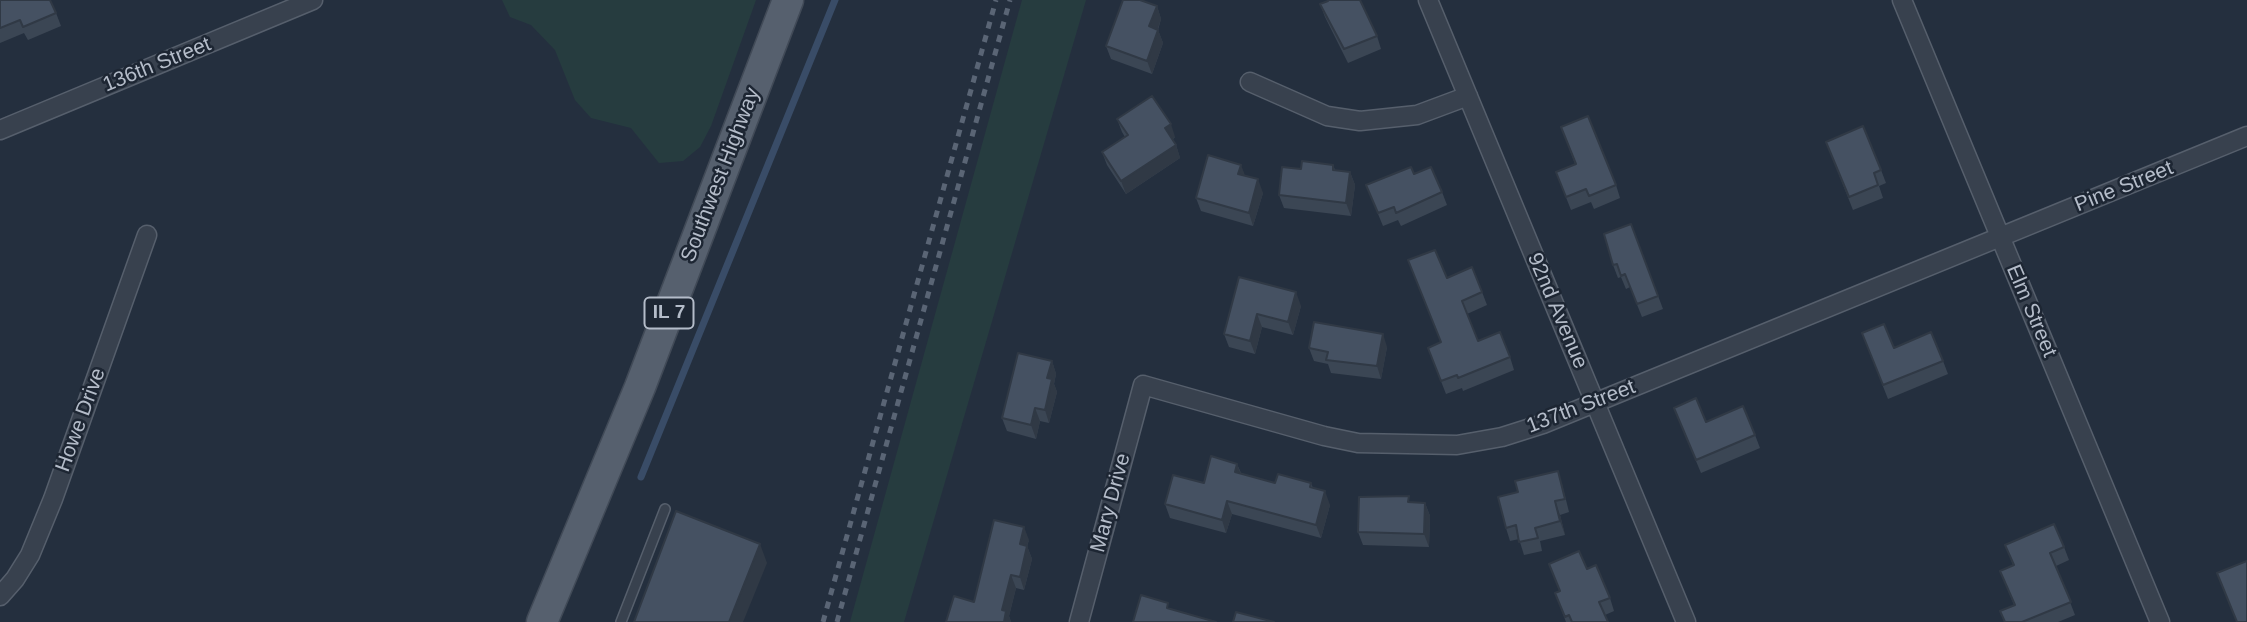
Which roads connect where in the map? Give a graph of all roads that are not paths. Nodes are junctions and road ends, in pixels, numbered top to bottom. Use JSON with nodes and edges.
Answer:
{"nodes":[{"id":1,"x":313,"y":0,"type":"edge"},
{"id":2,"x":788,"y":0,"type":"edge"},
{"id":3,"x":1428,"y":0,"type":"edge"},
{"id":4,"x":1902,"y":0,"type":"edge"},
{"id":5,"x":1250,"y":82,"type":"dead end"},
{"id":6,"x":1468,"y":96,"type":"junction"},
{"id":7,"x":0,"y":130,"type":"edge"},
{"id":8,"x":2247,"y":136,"type":"edge"},
{"id":9,"x":147,"y":235,"type":"dead end"},
{"id":10,"x":2000,"y":238,"type":"junction"},
{"id":11,"x":1143,"y":385,"type":"joint"},
{"id":12,"x":1595,"y":402,"type":"junction"},
{"id":13,"x":665,"y":509,"type":"dead end"},
{"id":14,"x":0,"y":596,"type":"edge"},
{"id":15,"x":542,"y":622,"type":"edge"},
{"id":16,"x":621,"y":622,"type":"edge"},
{"id":17,"x":1079,"y":622,"type":"edge"},
{"id":18,"x":1686,"y":622,"type":"edge"},
{"id":19,"x":2160,"y":622,"type":"edge"}],
"edges":[{"from":1,"to":7,"type":"street","name":"136th Street"},
{"from":2,"to":15,"type":"main road","name":"Southwest Highway","number":"IL 7"},
{"from":3,"to":6,"type":"street","name":"92nd Avenue"},
{"from":4,"to":10,"type":"street","name":"Elm Street"},
{"from":5,"to":6,"type":"street"},
{"from":6,"to":12,"type":"street","name":"92nd Avenue"},
{"from":8,"to":10,"type":"street","name":"Pine Street"},
{"from":9,"to":14,"type":"street","name":"Howe Drive"},
{"from":10,"to":12,"type":"street","name":"137th Street"},
{"from":10,"to":19,"type":"street","name":"Elm Street"},
{"from":11,"to":12,"type":"street","name":"137th Street"},
{"from":11,"to":17,"type":"street","name":"Mary Drive"},
{"from":12,"to":18,"type":"street","name":"92nd Avenue"},
{"from":13,"to":16,"type":"lane"}]}
